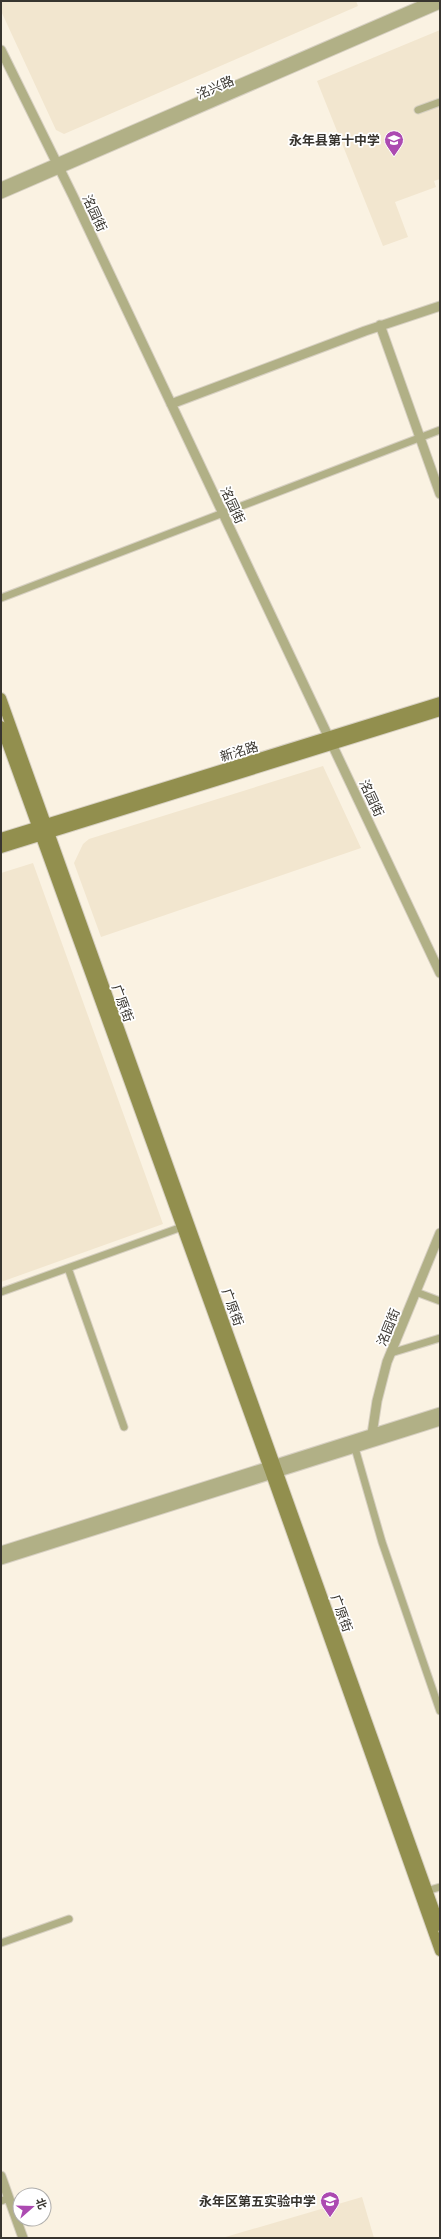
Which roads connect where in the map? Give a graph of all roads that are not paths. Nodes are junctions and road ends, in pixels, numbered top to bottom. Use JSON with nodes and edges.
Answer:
{"nodes":[{"id":1,"x":431,"y":1,"type":"edge"},
{"id":2,"x":440,"y":4,"type":"edge"},
{"id":3,"x":1,"y":50,"type":"edge"},
{"id":4,"x":440,"y":102,"type":"edge"},
{"id":5,"x":418,"y":110,"type":"dead end"},
{"id":6,"x":58,"y":166,"type":"junction"},
{"id":7,"x":1,"y":187,"type":"edge"},
{"id":8,"x":1,"y":194,"type":"edge"},
{"id":9,"x":440,"y":306,"type":"edge"},
{"id":10,"x":380,"y":325,"type":"junction"},
{"id":11,"x":171,"y":404,"type":"junction"},
{"id":12,"x":440,"y":430,"type":"edge"},
{"id":13,"x":420,"y":437,"type":"junction"},
{"id":14,"x":440,"y":494,"type":"edge"},
{"id":15,"x":222,"y":512,"type":"junction"},
{"id":16,"x":1,"y":598,"type":"edge"},
{"id":17,"x":1,"y":698,"type":"edge"},
{"id":18,"x":440,"y":702,"type":"edge"},
{"id":19,"x":440,"y":712,"type":"edge"},
{"id":20,"x":1,"y":726,"type":"edge"},
{"id":21,"x":330,"y":741,"type":"junction"},
{"id":22,"x":43,"y":830,"type":"junction"},
{"id":23,"x":1,"y":838,"type":"edge"},
{"id":24,"x":1,"y":848,"type":"edge"},
{"id":25,"x":440,"y":973,"type":"edge"},
{"id":26,"x":182,"y":1227,"type":"junction"},
{"id":27,"x":440,"y":1233,"type":"edge"},
{"id":28,"x":437,"y":1249,"type":"edge"},
{"id":29,"x":68,"y":1268,"type":"junction"},
{"id":30,"x":1,"y":1292,"type":"edge"},
{"id":31,"x":416,"y":1292,"type":"junction"},
{"id":32,"x":440,"y":1301,"type":"edge"},
{"id":33,"x":440,"y":1338,"type":"edge"},
{"id":34,"x":391,"y":1353,"type":"junction"},
{"id":35,"x":440,"y":1412,"type":"edge"},
{"id":36,"x":440,"y":1421,"type":"edge"},
{"id":37,"x":124,"y":1427,"type":"dead end"},
{"id":38,"x":372,"y":1434,"type":"junction"},
{"id":39,"x":355,"y":1448,"type":"junction"},
{"id":40,"x":274,"y":1469,"type":"junction"},
{"id":41,"x":1,"y":1551,"type":"edge"},
{"id":42,"x":1,"y":1560,"type":"edge"},
{"id":43,"x":440,"y":1710,"type":"edge"},
{"id":44,"x":440,"y":1887,"type":"edge"},
{"id":45,"x":424,"y":1892,"type":"junction"},
{"id":46,"x":69,"y":1919,"type":"dead end"},
{"id":47,"x":440,"y":1926,"type":"edge"},
{"id":48,"x":1,"y":1944,"type":"edge"},
{"id":49,"x":440,"y":1951,"type":"edge"},
{"id":50,"x":1,"y":2176,"type":"edge"},
{"id":51,"x":5,"y":2200,"type":"edge"},
{"id":52,"x":23,"y":2238,"type":"edge"}],
"edges":[{"from":1,"to":6,"type":"street","name":"洺兴路"},
{"from":2,"to":6,"type":"street","name":"洺兴路"},
{"from":3,"to":6,"type":"street","name":"洺园街"},
{"from":4,"to":5,"type":"street"},
{"from":6,"to":7,"type":"street","name":"洺兴路"},
{"from":6,"to":8,"type":"street","name":"洺兴路"},
{"from":6,"to":11,"type":"street","name":"洺园街"},
{"from":9,"to":10,"type":"street"},
{"from":10,"to":11,"type":"street"},
{"from":10,"to":13,"type":"street"},
{"from":11,"to":15,"type":"street","name":"洺园街"},
{"from":12,"to":13,"type":"street"},
{"from":13,"to":14,"type":"street"},
{"from":13,"to":15,"type":"street"},
{"from":15,"to":16,"type":"street"},
{"from":15,"to":21,"type":"street","name":"洺园街"},
{"from":17,"to":22,"type":"main road","name":"广原街"},
{"from":18,"to":21,"type":"main road","name":"新洺路"},
{"from":19,"to":21,"type":"main road","name":"新洺路"},
{"from":20,"to":22,"type":"main road","name":"广原街"},
{"from":21,"to":22,"type":"main road","name":"新洺路"},
{"from":21,"to":25,"type":"street","name":"洺园街"},
{"from":22,"to":23,"type":"main road"},
{"from":22,"to":24,"type":"main road"},
{"from":22,"to":26,"type":"main road","name":"广原街"},
{"from":22,"to":40,"type":"main road","name":"广原街"},
{"from":26,"to":29,"type":"street"},
{"from":26,"to":40,"type":"main road","name":"广原街"},
{"from":27,"to":28,"type":"street","name":"洺园街"},
{"from":28,"to":31,"type":"street","name":"洺园街"},
{"from":29,"to":30,"type":"street"},
{"from":29,"to":37,"type":"street"},
{"from":31,"to":32,"type":"street"},
{"from":31,"to":34,"type":"street","name":"洺园街"},
{"from":33,"to":34,"type":"street"},
{"from":34,"to":38,"type":"street","name":"洺园街"},
{"from":35,"to":38,"type":"street"},
{"from":36,"to":39,"type":"street"},
{"from":38,"to":40,"type":"street"},
{"from":39,"to":40,"type":"street"},
{"from":39,"to":43,"type":"street"},
{"from":40,"to":41,"type":"street"},
{"from":40,"to":42,"type":"street"},
{"from":40,"to":45,"type":"main road","name":"广原街"},
{"from":44,"to":45,"type":"street"},
{"from":45,"to":47,"type":"main road","name":"广原街"},
{"from":45,"to":49,"type":"main road","name":"广原街"},
{"from":46,"to":48,"type":"street"},
{"from":50,"to":51,"type":"street"},
{"from":51,"to":52,"type":"street"}]}
